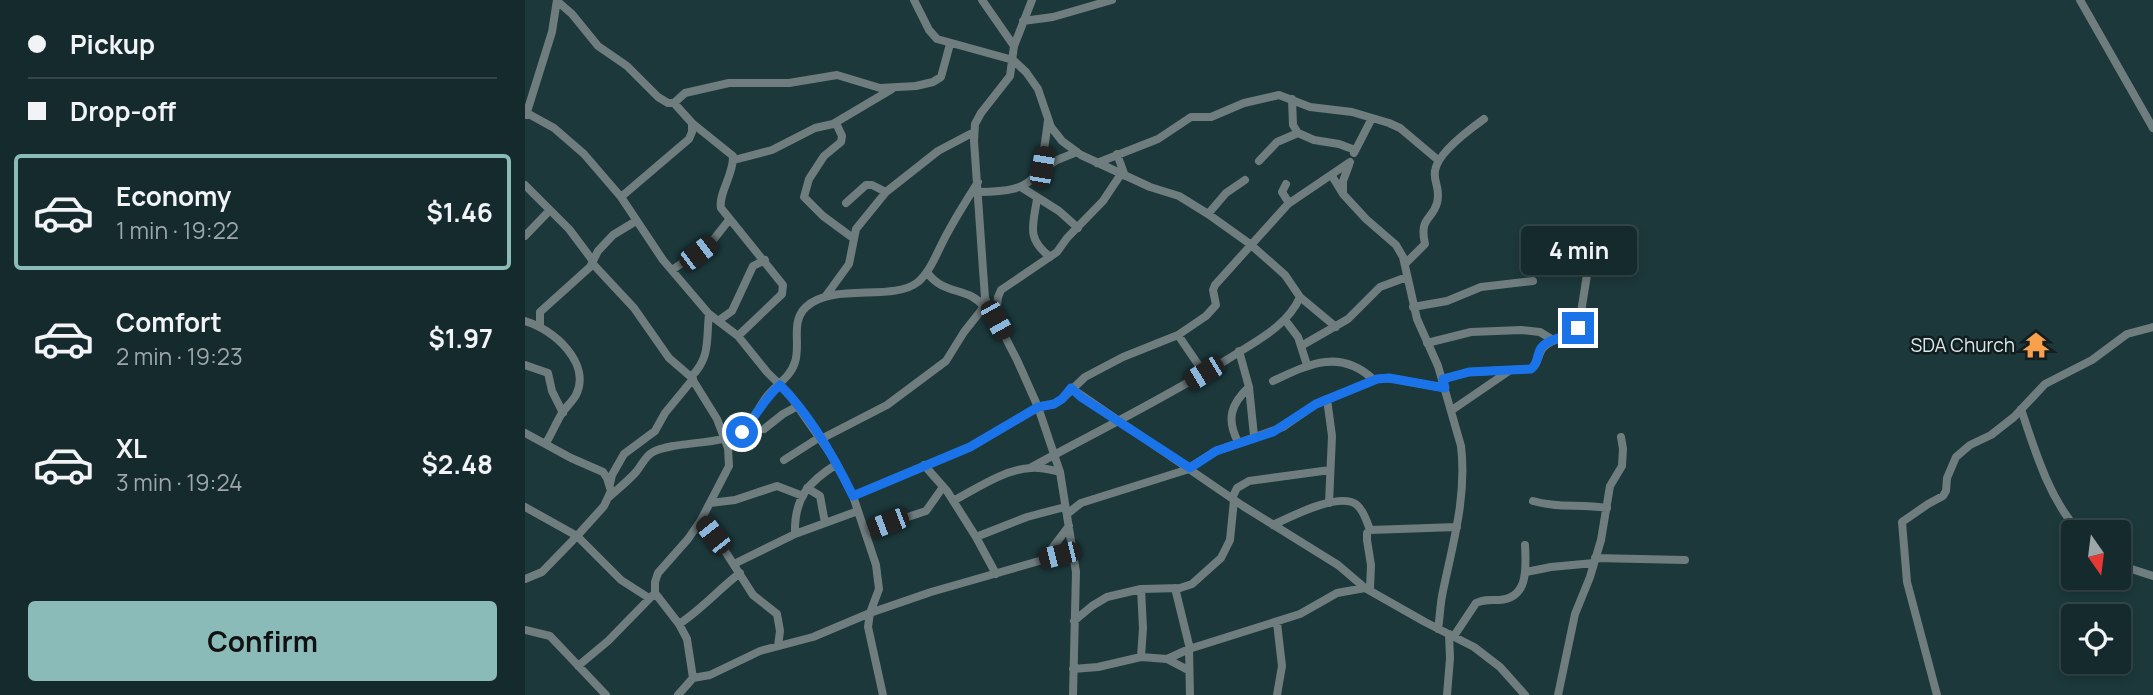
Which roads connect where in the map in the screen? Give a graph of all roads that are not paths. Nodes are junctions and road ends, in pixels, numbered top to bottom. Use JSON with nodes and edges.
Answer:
{"nodes":[{"id":1,"x":557,"y":0,"type":"edge"},
{"id":2,"x":914,"y":0,"type":"edge"},
{"id":3,"x":982,"y":0,"type":"edge"},
{"id":4,"x":1032,"y":0,"type":"edge"},
{"id":5,"x":1112,"y":0,"type":"edge"},
{"id":6,"x":2080,"y":0,"type":"edge"},
{"id":7,"x":1023,"y":21,"type":"junction"},
{"id":8,"x":950,"y":44,"type":"junction"},
{"id":9,"x":1014,"y":46,"type":"junction"},
{"id":10,"x":1013,"y":60,"type":"junction"},
{"id":11,"x":893,"y":89,"type":"junction"},
{"id":12,"x":1292,"y":99,"type":"junction"},
{"id":13,"x":674,"y":103,"type":"junction"},
{"id":14,"x":526,"y":114,"type":"edge"},
{"id":15,"x":1048,"y":118,"type":"junction"},
{"id":16,"x":1372,"y":118,"type":"junction"},
{"id":17,"x":1484,"y":118,"type":"dead end"},
{"id":18,"x":836,"y":122,"type":"junction"},
{"id":19,"x":692,"y":124,"type":"junction"},
{"id":20,"x":2153,"y":128,"type":"edge"},
{"id":21,"x":1296,"y":129,"type":"junction"},
{"id":22,"x":974,"y":132,"type":"junction"},
{"id":23,"x":1355,"y":150,"type":"junction"},
{"id":24,"x":1077,"y":152,"type":"junction"},
{"id":25,"x":1117,"y":153,"type":"junction"},
{"id":26,"x":734,"y":160,"type":"junction"},
{"id":27,"x":1438,"y":160,"type":"junction"},
{"id":28,"x":1259,"y":161,"type":"dead end"},
{"id":29,"x":1350,"y":162,"type":"junction"},
{"id":30,"x":1097,"y":163,"type":"junction"},
{"id":31,"x":1038,"y":173,"type":"junction"},
{"id":32,"x":1123,"y":175,"type":"junction"},
{"id":33,"x":1332,"y":176,"type":"junction"},
{"id":34,"x":1245,"y":180,"type":"dead end"},
{"id":35,"x":978,"y":181,"type":"junction"},
{"id":36,"x":1286,"y":184,"type":"dead end"},
{"id":37,"x":525,"y":185,"type":"edge"},
{"id":38,"x":1021,"y":187,"type":"junction"},
{"id":39,"x":886,"y":192,"type":"junction"},
{"id":40,"x":979,"y":192,"type":"junction"},
{"id":41,"x":1343,"y":194,"type":"junction"},
{"id":42,"x":621,"y":197,"type":"junction"},
{"id":43,"x":1037,"y":199,"type":"junction"},
{"id":44,"x":846,"y":203,"type":"dead end"},
{"id":45,"x":1289,"y":203,"type":"junction"},
{"id":46,"x":549,"y":211,"type":"junction"},
{"id":47,"x":1208,"y":214,"type":"junction"},
{"id":48,"x":729,"y":220,"type":"junction"},
{"id":49,"x":636,"y":221,"type":"junction"},
{"id":50,"x":1078,"y":228,"type":"junction"},
{"id":51,"x":525,"y":236,"type":"edge"},
{"id":52,"x":853,"y":237,"type":"junction"},
{"id":53,"x":1588,"y":242,"type":"dead end"},
{"id":54,"x":1250,"y":244,"type":"junction"},
{"id":55,"x":1050,"y":257,"type":"junction"},
{"id":56,"x":765,"y":260,"type":"junction"},
{"id":57,"x":593,"y":263,"type":"junction"},
{"id":58,"x":1406,"y":263,"type":"junction"},
{"id":59,"x":672,"y":270,"type":"junction"},
{"id":60,"x":927,"y":272,"type":"junction"},
{"id":61,"x":1405,"y":281,"type":"junction"},
{"id":62,"x":1533,"y":281,"type":"dead end"},
{"id":63,"x":825,"y":297,"type":"junction"},
{"id":64,"x":1300,"y":297,"type":"junction"},
{"id":65,"x":986,"y":305,"type":"junction"},
{"id":66,"x":1413,"y":307,"type":"junction"},
{"id":67,"x":540,"y":312,"type":"junction"},
{"id":68,"x":709,"y":314,"type":"junction"},
{"id":69,"x":996,"y":320,"type":"junction"},
{"id":70,"x":1285,"y":320,"type":"junction"},
{"id":71,"x":526,"y":321,"type":"edge"},
{"id":72,"x":718,"y":321,"type":"junction"},
{"id":73,"x":540,"y":327,"type":"junction"},
{"id":74,"x":1336,"y":327,"type":"junction"},
{"id":75,"x":2153,"y":327,"type":"edge"},
{"id":76,"x":1178,"y":335,"type":"junction"},
{"id":77,"x":738,"y":336,"type":"junction"},
{"id":78,"x":1553,"y":340,"type":"junction"},
{"id":79,"x":1427,"y":343,"type":"junction"},
{"id":80,"x":1301,"y":346,"type":"junction"},
{"id":81,"x":1239,"y":351,"type":"junction"},
{"id":82,"x":525,"y":365,"type":"edge"},
{"id":83,"x":1307,"y":365,"type":"junction"},
{"id":84,"x":1361,"y":370,"type":"junction"},
{"id":85,"x":1509,"y":370,"type":"junction"},
{"id":86,"x":1204,"y":373,"type":"junction"},
{"id":87,"x":692,"y":378,"type":"junction"},
{"id":88,"x":1374,"y":380,"type":"junction"},
{"id":89,"x":1273,"y":381,"type":"dead end"},
{"id":90,"x":1444,"y":384,"type":"junction"},
{"id":91,"x":780,"y":385,"type":"junction"},
{"id":92,"x":1249,"y":387,"type":"junction"},
{"id":93,"x":1359,"y":387,"type":"junction"},
{"id":94,"x":1071,"y":388,"type":"junction"},
{"id":95,"x":1327,"y":399,"type":"junction"},
{"id":96,"x":798,"y":406,"type":"junction"},
{"id":97,"x":1038,"y":407,"type":"junction"},
{"id":98,"x":2021,"y":409,"type":"junction"},
{"id":99,"x":1452,"y":410,"type":"junction"},
{"id":100,"x":563,"y":412,"type":"junction"},
{"id":101,"x":1119,"y":422,"type":"junction"},
{"id":102,"x":764,"y":429,"type":"dead end"},
{"id":103,"x":1232,"y":430,"type":"junction"},
{"id":104,"x":525,"y":433,"type":"edge"},
{"id":105,"x":1254,"y":436,"type":"junction"},
{"id":106,"x":1621,"y":437,"type":"dead end"},
{"id":107,"x":820,"y":438,"type":"junction"},
{"id":108,"x":1238,"y":442,"type":"junction"},
{"id":109,"x":546,"y":443,"type":"junction"},
{"id":110,"x":726,"y":443,"type":"junction"},
{"id":111,"x":1226,"y":446,"type":"junction"},
{"id":112,"x":1055,"y":454,"type":"junction"},
{"id":113,"x":784,"y":460,"type":"dead end"},
{"id":114,"x":837,"y":464,"type":"junction"},
{"id":115,"x":924,"y":465,"type":"junction"},
{"id":116,"x":1030,"y":468,"type":"junction"},
{"id":117,"x":1190,"y":468,"type":"junction"},
{"id":118,"x":1329,"y":470,"type":"junction"},
{"id":119,"x":1060,"y":472,"type":"junction"},
{"id":120,"x":608,"y":477,"type":"junction"},
{"id":121,"x":625,"y":483,"type":"junction"},
{"id":122,"x":943,"y":488,"type":"junction"},
{"id":123,"x":805,"y":492,"type":"junction"},
{"id":124,"x":853,"y":496,"type":"junction"},
{"id":125,"x":609,"y":497,"type":"junction"},
{"id":126,"x":1233,"y":499,"type":"junction"},
{"id":127,"x":953,"y":501,"type":"junction"},
{"id":128,"x":1533,"y":501,"type":"dead end"},
{"id":129,"x":710,"y":503,"type":"junction"},
{"id":130,"x":1329,"y":503,"type":"junction"},
{"id":131,"x":1243,"y":506,"type":"junction"},
{"id":132,"x":525,"y":507,"type":"edge"},
{"id":133,"x":1066,"y":507,"type":"junction"},
{"id":134,"x":1607,"y":508,"type":"junction"},
{"id":135,"x":1232,"y":510,"type":"junction"},
{"id":136,"x":859,"y":511,"type":"junction"},
{"id":137,"x":701,"y":520,"type":"junction"},
{"id":138,"x":2070,"y":520,"type":"edge"},
{"id":139,"x":825,"y":523,"type":"junction"},
{"id":140,"x":1273,"y":525,"type":"junction"},
{"id":141,"x":1069,"y":527,"type":"junction"},
{"id":142,"x":1457,"y":527,"type":"junction"},
{"id":143,"x":1370,"y":530,"type":"junction"},
{"id":144,"x":567,"y":531,"type":"junction"},
{"id":145,"x":866,"y":531,"type":"junction"},
{"id":146,"x":795,"y":534,"type":"junction"},
{"id":147,"x":577,"y":536,"type":"junction"},
{"id":148,"x":976,"y":537,"type":"junction"},
{"id":149,"x":570,"y":542,"type":"junction"},
{"id":150,"x":1525,"y":545,"type":"dead end"},
{"id":151,"x":1074,"y":551,"type":"junction"},
{"id":152,"x":1045,"y":559,"type":"junction"},
{"id":153,"x":1685,"y":560,"type":"dead end"},
{"id":154,"x":1594,"y":561,"type":"junction"},
{"id":155,"x":734,"y":564,"type":"junction"},
{"id":156,"x":2131,"y":569,"type":"edge"},
{"id":157,"x":1527,"y":572,"type":"junction"},
{"id":158,"x":740,"y":573,"type":"junction"},
{"id":159,"x":996,"y":574,"type":"junction"},
{"id":160,"x":2153,"y":576,"type":"edge"},
{"id":161,"x":525,"y":579,"type":"edge"},
{"id":162,"x":1175,"y":588,"type":"junction"},
{"id":163,"x":1368,"y":588,"type":"junction"},
{"id":164,"x":1141,"y":589,"type":"junction"},
{"id":165,"x":652,"y":595,"type":"junction"},
{"id":166,"x":870,"y":613,"type":"junction"},
{"id":167,"x":1074,"y":621,"type":"junction"},
{"id":168,"x":1277,"y":623,"type":"junction"},
{"id":169,"x":680,"y":624,"type":"junction"},
{"id":170,"x":1438,"y":629,"type":"junction"},
{"id":171,"x":525,"y":630,"type":"edge"},
{"id":172,"x":1451,"y":635,"type":"junction"},
{"id":173,"x":778,"y":646,"type":"junction"},
{"id":174,"x":1189,"y":649,"type":"junction"},
{"id":175,"x":1141,"y":657,"type":"junction"},
{"id":176,"x":1167,"y":659,"type":"junction"},
{"id":177,"x":579,"y":667,"type":"junction"},
{"id":178,"x":1073,"y":668,"type":"junction"},
{"id":179,"x":1188,"y":670,"type":"junction"},
{"id":180,"x":693,"y":678,"type":"junction"},
{"id":181,"x":606,"y":695,"type":"edge"},
{"id":182,"x":678,"y":695,"type":"edge"},
{"id":183,"x":883,"y":695,"type":"edge"},
{"id":184,"x":1073,"y":695,"type":"edge"},
{"id":185,"x":1190,"y":695,"type":"edge"},
{"id":186,"x":1277,"y":695,"type":"edge"},
{"id":187,"x":1447,"y":695,"type":"edge"},
{"id":188,"x":1525,"y":695,"type":"edge"},
{"id":189,"x":1558,"y":695,"type":"edge"},
{"id":190,"x":1937,"y":695,"type":"edge"}],
"edges":[{"from":1,"to":13,"type":"street"},
{"from":1,"to":14,"type":"street"},
{"from":2,"to":8,"type":"street"},
{"from":3,"to":9,"type":"street"},
{"from":4,"to":7,"type":"street"},
{"from":5,"to":7,"type":"street"},
{"from":6,"to":20,"type":"street"},
{"from":7,"to":9,"type":"street"},
{"from":8,"to":10,"type":"street"},
{"from":8,"to":11,"type":"street"},
{"from":9,"to":10,"type":"street"},
{"from":10,"to":15,"type":"street"},
{"from":10,"to":22,"type":"street"},
{"from":11,"to":13,"type":"street"},
{"from":11,"to":18,"type":"street"},
{"from":12,"to":16,"type":"street"},
{"from":12,"to":21,"type":"street"},
{"from":12,"to":25,"type":"street"},
{"from":13,"to":19,"type":"street"},
{"from":14,"to":42,"type":"street"},
{"from":15,"to":24,"type":"street"},
{"from":15,"to":31,"type":"street"},
{"from":16,"to":23,"type":"street"},
{"from":16,"to":27,"type":"street"},
{"from":17,"to":27,"type":"street"},
{"from":18,"to":26,"type":"street"},
{"from":18,"to":52,"type":"street"},
{"from":19,"to":26,"type":"street"},
{"from":19,"to":42,"type":"street"},
{"from":21,"to":23,"type":"street"},
{"from":21,"to":28,"type":"street"},
{"from":22,"to":35,"type":"street"},
{"from":22,"to":39,"type":"street"},
{"from":23,"to":29,"type":"street"},
{"from":24,"to":30,"type":"street"},
{"from":24,"to":31,"type":"street"},
{"from":25,"to":30,"type":"street"},
{"from":25,"to":32,"type":"street"},
{"from":26,"to":48,"type":"street"},
{"from":27,"to":58,"type":"street"},
{"from":29,"to":33,"type":"street"},
{"from":29,"to":41,"type":"street"},
{"from":30,"to":32,"type":"street"},
{"from":31,"to":38,"type":"street"},
{"from":32,"to":47,"type":"street"},
{"from":32,"to":50,"type":"street"},
{"from":33,"to":41,"type":"street"},
{"from":33,"to":45,"type":"street"},
{"from":34,"to":47,"type":"street"},
{"from":35,"to":40,"type":"street"},
{"from":35,"to":60,"type":"street"},
{"from":36,"to":45,"type":"street"},
{"from":37,"to":46,"type":"street"},
{"from":38,"to":40,"type":"street"},
{"from":38,"to":43,"type":"street"},
{"from":39,"to":44,"type":"street"},
{"from":39,"to":52,"type":"street"},
{"from":40,"to":65,"type":"street"},
{"from":41,"to":58,"type":"street"},
{"from":42,"to":49,"type":"street"},
{"from":43,"to":50,"type":"street"},
{"from":43,"to":55,"type":"street"},
{"from":45,"to":54,"type":"street"},
{"from":46,"to":51,"type":"street"},
{"from":46,"to":57,"type":"street"},
{"from":47,"to":54,"type":"street"},
{"from":48,"to":56,"type":"street"},
{"from":48,"to":59,"type":"street"},
{"from":49,"to":57,"type":"street"},
{"from":49,"to":59,"type":"street"},
{"from":50,"to":55,"type":"street"},
{"from":52,"to":63,"type":"street"},
{"from":53,"to":78,"type":"street"},
{"from":54,"to":64,"type":"street"},
{"from":54,"to":76,"type":"street"},
{"from":55,"to":69,"type":"street"},
{"from":56,"to":72,"type":"street"},
{"from":56,"to":77,"type":"street"},
{"from":57,"to":67,"type":"street"},
{"from":57,"to":87,"type":"street"},
{"from":58,"to":61,"type":"street"},
{"from":59,"to":68,"type":"street"},
{"from":60,"to":63,"type":"street"},
{"from":60,"to":65,"type":"street"},
{"from":61,"to":66,"type":"street"},
{"from":61,"to":74,"type":"street"},
{"from":62,"to":66,"type":"street"},
{"from":63,"to":91,"type":"street"},
{"from":64,"to":70,"type":"street"},
{"from":64,"to":74,"type":"street"},
{"from":65,"to":69,"type":"street"},
{"from":65,"to":107,"type":"street"},
{"from":66,"to":79,"type":"street"},
{"from":67,"to":71,"type":"street"},
{"from":67,"to":73,"type":"street"},
{"from":68,"to":72,"type":"street"},
{"from":68,"to":87,"type":"street"},
{"from":69,"to":97,"type":"street"},
{"from":70,"to":80,"type":"street"},
{"from":70,"to":81,"type":"street"},
{"from":71,"to":73,"type":"street"},
{"from":72,"to":77,"type":"street"},
{"from":73,"to":100,"type":"street"},
{"from":74,"to":80,"type":"street"},
{"from":75,"to":98,"type":"street"},
{"from":76,"to":86,"type":"street"},
{"from":76,"to":94,"type":"street"},
{"from":77,"to":91,"type":"street"},
{"from":78,"to":79,"type":"street"},
{"from":78,"to":85,"type":"street"},
{"from":79,"to":90,"type":"street"},
{"from":80,"to":83,"type":"street"},
{"from":81,"to":86,"type":"street"},
{"from":81,"to":92,"type":"street"},
{"from":82,"to":100,"type":"street"},
{"from":83,"to":84,"type":"street"},
{"from":83,"to":89,"type":"street"},
{"from":84,"to":88,"type":"street"},
{"from":84,"to":93,"type":"street"},
{"from":85,"to":90,"type":"street"},
{"from":85,"to":99,"type":"street"},
{"from":86,"to":101,"type":"street"},
{"from":87,"to":110,"type":"street"},
{"from":87,"to":120,"type":"street"},
{"from":88,"to":90,"type":"street"},
{"from":88,"to":93,"type":"street"},
{"from":90,"to":99,"type":"street"},
{"from":91,"to":96,"type":"street"},
{"from":91,"to":110,"type":"street"},
{"from":92,"to":103,"type":"street"},
{"from":92,"to":105,"type":"street"},
{"from":93,"to":95,"type":"street"},
{"from":94,"to":97,"type":"street"},
{"from":94,"to":101,"type":"street"},
{"from":95,"to":105,"type":"street"},
{"from":95,"to":118,"type":"street"},
{"from":96,"to":102,"type":"street"},
{"from":96,"to":107,"type":"street"},
{"from":97,"to":112,"type":"street"},
{"from":97,"to":115,"type":"street"},
{"from":98,"to":138,"type":"street"},
{"from":98,"to":190,"type":"street"},
{"from":99,"to":142,"type":"street"},
{"from":100,"to":109,"type":"street"},
{"from":101,"to":112,"type":"street"},
{"from":101,"to":117,"type":"street"},
{"from":103,"to":108,"type":"street"},
{"from":103,"to":111,"type":"street"},
{"from":104,"to":109,"type":"street"},
{"from":105,"to":108,"type":"street"},
{"from":106,"to":134,"type":"street"},
{"from":107,"to":113,"type":"street"},
{"from":107,"to":114,"type":"street"},
{"from":108,"to":111,"type":"street"},
{"from":109,"to":120,"type":"street"},
{"from":110,"to":121,"type":"street"},
{"from":110,"to":129,"type":"street"},
{"from":111,"to":117,"type":"street"},
{"from":112,"to":116,"type":"street"},
{"from":112,"to":119,"type":"street"},
{"from":114,"to":123,"type":"street"},
{"from":114,"to":124,"type":"street"},
{"from":115,"to":122,"type":"street"},
{"from":115,"to":124,"type":"street"},
{"from":116,"to":119,"type":"street"},
{"from":116,"to":127,"type":"street"},
{"from":117,"to":126,"type":"street"},
{"from":117,"to":133,"type":"street"},
{"from":118,"to":126,"type":"street"},
{"from":118,"to":130,"type":"street"},
{"from":119,"to":133,"type":"street"},
{"from":120,"to":121,"type":"street"},
{"from":120,"to":125,"type":"street"},
{"from":121,"to":125,"type":"street"},
{"from":122,"to":127,"type":"street"},
{"from":122,"to":145,"type":"street"},
{"from":123,"to":129,"type":"street"},
{"from":123,"to":139,"type":"street"},
{"from":123,"to":146,"type":"street"},
{"from":124,"to":136,"type":"street"},
{"from":125,"to":147,"type":"street"},
{"from":126,"to":131,"type":"street"},
{"from":126,"to":135,"type":"street"},
{"from":127,"to":148,"type":"street"},
{"from":128,"to":134,"type":"street"},
{"from":129,"to":137,"type":"street"},
{"from":130,"to":140,"type":"street"},
{"from":130,"to":143,"type":"street"},
{"from":131,"to":135,"type":"street"},
{"from":131,"to":140,"type":"street"},
{"from":132,"to":144,"type":"street"},
{"from":133,"to":141,"type":"street"},
{"from":133,"to":148,"type":"street"},
{"from":134,"to":154,"type":"street"},
{"from":135,"to":162,"type":"street"},
{"from":136,"to":139,"type":"street"},
{"from":136,"to":145,"type":"street"},
{"from":137,"to":155,"type":"street"},
{"from":137,"to":165,"type":"street"},
{"from":139,"to":146,"type":"street"},
{"from":140,"to":163,"type":"street"},
{"from":141,"to":151,"type":"street"},
{"from":141,"to":152,"type":"street"},
{"from":142,"to":143,"type":"street"},
{"from":142,"to":170,"type":"street"},
{"from":143,"to":163,"type":"street"},
{"from":144,"to":147,"type":"street"},
{"from":144,"to":149,"type":"street"},
{"from":145,"to":166,"type":"street"},
{"from":146,"to":155,"type":"street"},
{"from":147,"to":149,"type":"street"},
{"from":147,"to":165,"type":"street"},
{"from":148,"to":159,"type":"street"},
{"from":149,"to":161,"type":"street"},
{"from":150,"to":157,"type":"street"},
{"from":151,"to":152,"type":"street"},
{"from":151,"to":167,"type":"street"},
{"from":152,"to":159,"type":"street"},
{"from":153,"to":154,"type":"street"},
{"from":154,"to":157,"type":"street"},
{"from":154,"to":189,"type":"street"},
{"from":155,"to":158,"type":"street"},
{"from":156,"to":160,"type":"street"},
{"from":157,"to":172,"type":"street"},
{"from":158,"to":169,"type":"street"},
{"from":158,"to":173,"type":"street"},
{"from":159,"to":166,"type":"street"},
{"from":162,"to":164,"type":"street"},
{"from":162,"to":174,"type":"street"},
{"from":163,"to":168,"type":"street"},
{"from":163,"to":170,"type":"street"},
{"from":164,"to":167,"type":"street"},
{"from":164,"to":175,"type":"street"},
{"from":165,"to":169,"type":"street"},
{"from":165,"to":177,"type":"street"},
{"from":166,"to":173,"type":"street"},
{"from":166,"to":183,"type":"street"},
{"from":167,"to":178,"type":"street"},
{"from":168,"to":174,"type":"street"},
{"from":168,"to":186,"type":"street"},
{"from":169,"to":180,"type":"street"},
{"from":170,"to":172,"type":"street"},
{"from":171,"to":177,"type":"street"},
{"from":172,"to":187,"type":"street"},
{"from":172,"to":188,"type":"street"},
{"from":173,"to":180,"type":"street"},
{"from":174,"to":176,"type":"street"},
{"from":174,"to":179,"type":"street"},
{"from":175,"to":176,"type":"street"},
{"from":175,"to":178,"type":"street"},
{"from":176,"to":179,"type":"street"},
{"from":177,"to":181,"type":"street"},
{"from":178,"to":184,"type":"street"},
{"from":179,"to":185,"type":"street"},
{"from":180,"to":182,"type":"street"}]}
